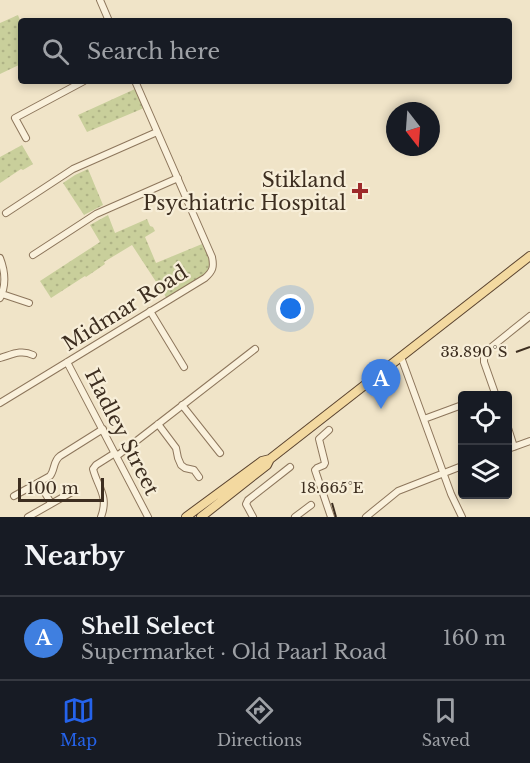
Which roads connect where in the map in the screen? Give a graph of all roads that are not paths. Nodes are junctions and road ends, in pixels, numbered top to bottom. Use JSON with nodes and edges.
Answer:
{"nodes":[{"id":1,"x":100,"y":0,"type":"edge"},
{"id":2,"x":108,"y":18,"type":"edge"},
{"id":3,"x":78,"y":84,"type":"edge"},
{"id":4,"x":136,"y":84,"type":"edge"},
{"id":5,"x":157,"y":132,"type":"junction"},
{"id":6,"x":26,"y":138,"type":"dead end"},
{"id":7,"x":178,"y":178,"type":"junction"},
{"id":8,"x":6,"y":213,"type":"dead end"},
{"id":9,"x":33,"y":255,"type":"dead end"},
{"id":10,"x":530,"y":256,"type":"edge"},
{"id":11,"x":0,"y":258,"type":"edge"},
{"id":12,"x":1,"y":296,"type":"edge"},
{"id":13,"x":29,"y":303,"type":"dead end"},
{"id":14,"x":150,"y":311,"type":"junction"},
{"id":15,"x":530,"y":316,"type":"edge"},
{"id":16,"x":255,"y":349,"type":"dead end"},
{"id":17,"x":33,"y":355,"type":"dead end"},
{"id":18,"x":400,"y":357,"type":"junction"},
{"id":19,"x":0,"y":358,"type":"edge"},
{"id":20,"x":67,"y":362,"type":"junction"},
{"id":21,"x":184,"y":367,"type":"dead end"},
{"id":22,"x":493,"y":391,"type":"edge"},
{"id":23,"x":0,"y":403,"type":"edge"},
{"id":24,"x":182,"y":405,"type":"junction"},
{"id":25,"x":458,"y":406,"type":"edge"},
{"id":26,"x":424,"y":419,"type":"junction"},
{"id":27,"x":158,"y":424,"type":"junction"},
{"id":28,"x":103,"y":429,"type":"junction"},
{"id":29,"x":329,"y":430,"type":"dead end"},
{"id":30,"x":530,"y":441,"type":"edge"},
{"id":31,"x":512,"y":448,"type":"edge"},
{"id":32,"x":220,"y":453,"type":"dead end"},
{"id":33,"x":116,"y":454,"type":"junction"},
{"id":34,"x":270,"y":459,"type":"junction"},
{"id":35,"x":290,"y":466,"type":"dead end"},
{"id":36,"x":458,"y":468,"type":"edge"},
{"id":37,"x":443,"y":474,"type":"junction"},
{"id":38,"x":199,"y":477,"type":"dead end"},
{"id":39,"x":39,"y":483,"type":"junction"},
{"id":40,"x":72,"y":492,"type":"dead end"},
{"id":41,"x":14,"y":496,"type":"dead end"},
{"id":42,"x":51,"y":503,"type":"junction"},
{"id":43,"x":310,"y":505,"type":"dead end"},
{"id":44,"x":28,"y":517,"type":"edge"},
{"id":45,"x":101,"y":517,"type":"edge"},
{"id":46,"x":148,"y":517,"type":"edge"},
{"id":47,"x":186,"y":517,"type":"edge"},
{"id":48,"x":201,"y":517,"type":"edge"},
{"id":49,"x":253,"y":517,"type":"edge"},
{"id":50,"x":295,"y":517,"type":"edge"},
{"id":51,"x":331,"y":517,"type":"edge"},
{"id":52,"x":366,"y":517,"type":"edge"},
{"id":53,"x":462,"y":517,"type":"edge"}],
"edges":[{"from":1,"to":2,"type":"street"},
{"from":3,"to":6,"type":"street"},
{"from":4,"to":5,"type":"street","name":"Midmar Road"},
{"from":5,"to":7,"type":"street","name":"Midmar Road"},
{"from":5,"to":8,"type":"street"},
{"from":7,"to":9,"type":"street"},
{"from":7,"to":14,"type":"street","name":"Midmar Road"},
{"from":10,"to":18,"type":"main road"},
{"from":11,"to":12,"type":"street"},
{"from":12,"to":13,"type":"street"},
{"from":14,"to":20,"type":"street","name":"Midmar Road"},
{"from":14,"to":21,"type":"street"},
{"from":15,"to":22,"type":"street"},
{"from":16,"to":24,"type":"street"},
{"from":17,"to":19,"type":"street"},
{"from":18,"to":26,"type":"street"},
{"from":18,"to":34,"type":"main road"},
{"from":20,"to":23,"type":"street","name":"Midmar Road"},
{"from":20,"to":28,"type":"street","name":"Hadley Street"},
{"from":24,"to":27,"type":"street"},
{"from":24,"to":32,"type":"street"},
{"from":25,"to":26,"type":"street"},
{"from":26,"to":37,"type":"street"},
{"from":27,"to":33,"type":"street"},
{"from":27,"to":38,"type":"street"},
{"from":28,"to":33,"type":"street","name":"Hadley Street"},
{"from":28,"to":39,"type":"street"},
{"from":29,"to":51,"type":"street"},
{"from":30,"to":31,"type":"street"},
{"from":33,"to":45,"type":"street"},
{"from":33,"to":46,"type":"street","name":"Hadley Street"},
{"from":34,"to":47,"type":"main road"},
{"from":34,"to":48,"type":"main road"},
{"from":35,"to":49,"type":"street"},
{"from":36,"to":37,"type":"street"},
{"from":37,"to":52,"type":"street"},
{"from":37,"to":53,"type":"street"},
{"from":39,"to":41,"type":"street"},
{"from":39,"to":42,"type":"street"},
{"from":40,"to":42,"type":"street"},
{"from":42,"to":44,"type":"street"},
{"from":43,"to":50,"type":"street"}]}
